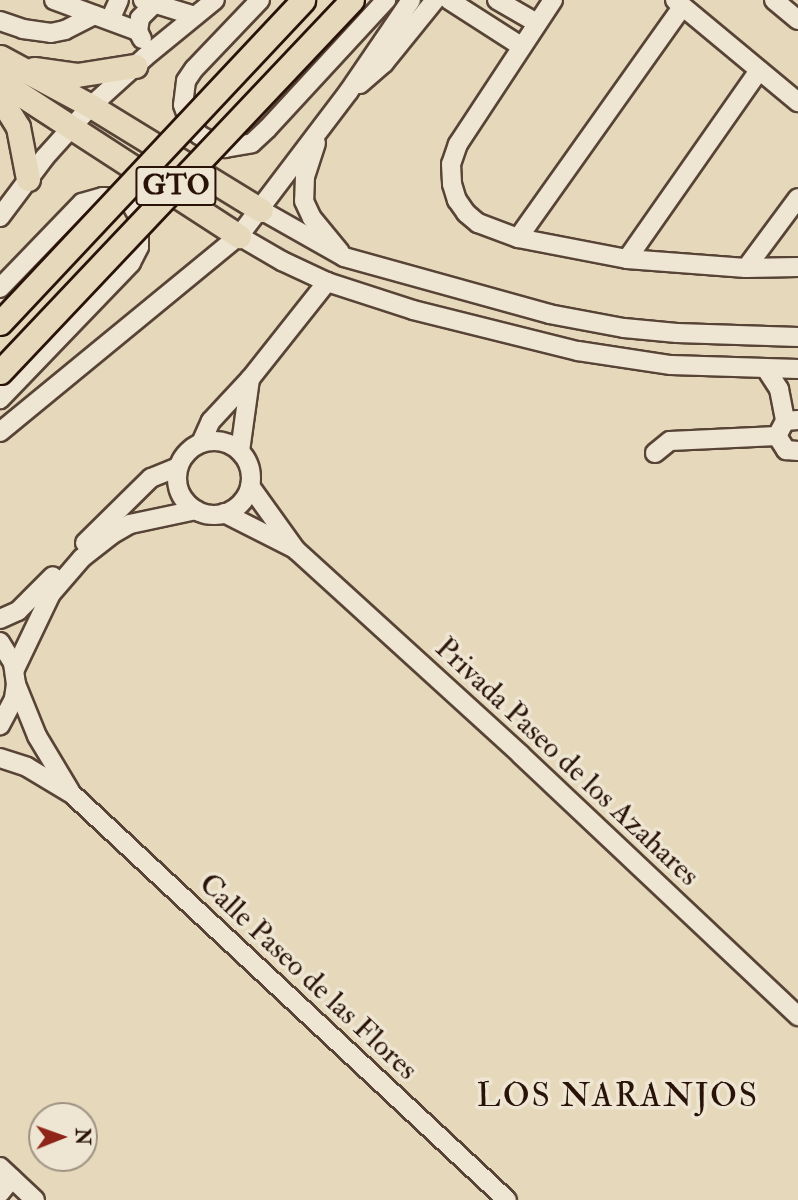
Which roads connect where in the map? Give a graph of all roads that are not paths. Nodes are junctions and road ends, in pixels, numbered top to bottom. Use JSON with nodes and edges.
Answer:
{"nodes":[{"id":1,"x":54,"y":0,"type":"edge"},
{"id":2,"x":119,"y":0,"type":"edge"},
{"id":3,"x":215,"y":0,"type":"edge"},
{"id":4,"x":260,"y":0,"type":"edge"},
{"id":5,"x":303,"y":0,"type":"edge"},
{"id":6,"x":352,"y":0,"type":"edge"},
{"id":7,"x":386,"y":0,"type":"edge"},
{"id":8,"x":411,"y":0,"type":"edge"},
{"id":9,"x":435,"y":0,"type":"edge"},
{"id":10,"x":449,"y":0,"type":"edge"},
{"id":11,"x":497,"y":0,"type":"edge"},
{"id":12,"x":553,"y":0,"type":"edge"},
{"id":13,"x":774,"y":0,"type":"edge"},
{"id":14,"x":148,"y":2,"type":"edge"},
{"id":15,"x":678,"y":3,"type":"edge"},
{"id":16,"x":472,"y":6,"type":"edge"},
{"id":17,"x":195,"y":16,"type":"junction"},
{"id":18,"x":102,"y":18,"type":"junction"},
{"id":19,"x":798,"y":20,"type":"edge"},
{"id":20,"x":0,"y":21,"type":"edge"},
{"id":21,"x":537,"y":23,"type":"junction"},
{"id":22,"x":138,"y":31,"type":"junction"},
{"id":23,"x":521,"y":46,"type":"junction"},
{"id":24,"x":140,"y":61,"type":"junction"},
{"id":25,"x":2,"y":67,"type":"edge"},
{"id":26,"x":758,"y":72,"type":"junction"},
{"id":27,"x":349,"y":92,"type":"junction"},
{"id":28,"x":0,"y":98,"type":"edge"},
{"id":29,"x":798,"y":102,"type":"edge"},
{"id":30,"x":90,"y":106,"type":"junction"},
{"id":31,"x":325,"y":120,"type":"junction"},
{"id":32,"x":71,"y":126,"type":"junction"},
{"id":33,"x":28,"y":179,"type":"junction"},
{"id":34,"x":798,"y":198,"type":"edge"},
{"id":35,"x":261,"y":210,"type":"junction"},
{"id":36,"x":0,"y":216,"type":"edge"},
{"id":37,"x":239,"y":236,"type":"junction"},
{"id":38,"x":518,"y":238,"type":"junction"},
{"id":39,"x":344,"y":257,"type":"junction"},
{"id":40,"x":627,"y":259,"type":"junction"},
{"id":41,"x":798,"y":267,"type":"edge"},
{"id":42,"x":746,"y":268,"type":"junction"},
{"id":43,"x":327,"y":282,"type":"junction"},
{"id":44,"x":0,"y":288,"type":"edge"},
{"id":45,"x":0,"y":323,"type":"edge"},
{"id":46,"x":624,"y":328,"type":"junction"},
{"id":47,"x":798,"y":337,"type":"edge"},
{"id":48,"x":620,"y":359,"type":"junction"},
{"id":49,"x":766,"y":369,"type":"junction"},
{"id":50,"x":798,"y":369,"type":"edge"},
{"id":51,"x":0,"y":372,"type":"edge"},
{"id":52,"x":250,"y":379,"type":"junction"},
{"id":53,"x":0,"y":399,"type":"edge"},
{"id":54,"x":786,"y":426,"type":"edge"},
{"id":55,"x":0,"y":432,"type":"edge"},
{"id":56,"x":201,"y":443,"type":"junction"},
{"id":57,"x":240,"y":451,"type":"junction"},
{"id":58,"x":798,"y":451,"type":"edge"},
{"id":59,"x":655,"y":453,"type":"dead end"},
{"id":60,"x":178,"y":467,"type":"junction"},
{"id":61,"x":250,"y":486,"type":"junction"},
{"id":62,"x":196,"y":510,"type":"junction"},
{"id":63,"x":224,"y":513,"type":"junction"},
{"id":64,"x":296,"y":550,"type":"junction"},
{"id":65,"x":0,"y":620,"type":"edge"},
{"id":66,"x":0,"y":642,"type":"edge"},
{"id":67,"x":15,"y":676,"type":"junction"},
{"id":68,"x":0,"y":725,"type":"edge"},
{"id":69,"x":0,"y":758,"type":"edge"},
{"id":70,"x":72,"y":794,"type":"junction"},
{"id":71,"x":798,"y":1016,"type":"edge"},
{"id":72,"x":6,"y":1172,"type":"edge"},
{"id":73,"x":0,"y":1193,"type":"edge"},
{"id":74,"x":35,"y":1200,"type":"edge"},
{"id":75,"x":507,"y":1200,"type":"edge"}],
"edges":[{"from":1,"to":18,"type":"street"},
{"from":2,"to":18,"type":"street"},
{"from":3,"to":17,"type":"street"},
{"from":4,"to":7,"type":"street"},
{"from":5,"to":45,"type":"main road","number":"GTO","bridge":true},
{"from":6,"to":51,"type":"main road","number":"GTO","bridge":true},
{"from":8,"to":27,"type":"street"},
{"from":9,"to":27,"type":"street"},
{"from":10,"to":16,"type":"street"},
{"from":11,"to":21,"type":"street"},
{"from":12,"to":21,"type":"street"},
{"from":13,"to":19,"type":"street"},
{"from":14,"to":17,"type":"street"},
{"from":14,"to":22,"type":"street"},
{"from":15,"to":26,"type":"street"},
{"from":15,"to":38,"type":"street"},
{"from":16,"to":23,"type":"street"},
{"from":17,"to":24,"type":"street"},
{"from":18,"to":20,"type":"street"},
{"from":18,"to":22,"type":"street"},
{"from":21,"to":23,"type":"street"},
{"from":22,"to":24,"type":"street"},
{"from":23,"to":38,"type":"street"},
{"from":24,"to":25,"type":"main road"},
{"from":24,"to":30,"type":"street"},
{"from":25,"to":30,"type":"main road"},
{"from":25,"to":32,"type":"main road"},
{"from":26,"to":29,"type":"street"},
{"from":26,"to":40,"type":"street"},
{"from":27,"to":31,"type":"street"},
{"from":28,"to":33,"type":"main road"},
{"from":30,"to":32,"type":"street"},
{"from":30,"to":35,"type":"main road"},
{"from":31,"to":35,"type":"street"},
{"from":31,"to":39,"type":"street"},
{"from":32,"to":33,"type":"street"},
{"from":32,"to":37,"type":"main road"},
{"from":33,"to":36,"type":"street"},
{"from":34,"to":42,"type":"street"},
{"from":35,"to":37,"type":"street"},
{"from":35,"to":39,"type":"street"},
{"from":37,"to":43,"type":"street"},
{"from":37,"to":55,"type":"street"},
{"from":38,"to":40,"type":"street"},
{"from":39,"to":46,"type":"street"},
{"from":40,"to":42,"type":"street"},
{"from":41,"to":42,"type":"street"},
{"from":43,"to":48,"type":"street"},
{"from":43,"to":52,"type":"street"},
{"from":44,"to":53,"type":"street"},
{"from":46,"to":47,"type":"street"},
{"from":46,"to":48,"type":"street"},
{"from":48,"to":49,"type":"street"},
{"from":49,"to":50,"type":"street"},
{"from":49,"to":54,"type":"street"},
{"from":52,"to":56,"type":"street"},
{"from":52,"to":57,"type":"street"},
{"from":54,"to":58,"type":"street"},
{"from":54,"to":59,"type":"street"},
{"from":56,"to":57,"type":"street"},
{"from":56,"to":60,"type":"street"},
{"from":57,"to":61,"type":"street"},
{"from":60,"to":62,"type":"street"},
{"from":60,"to":65,"type":"street"},
{"from":61,"to":63,"type":"street"},
{"from":61,"to":64,"type":"street","name":"Privada Paseo de los Azahares"},
{"from":62,"to":63,"type":"street"},
{"from":62,"to":67,"type":"street"},
{"from":63,"to":64,"type":"street","name":"Privada Paseo de los Azahares"},
{"from":64,"to":71,"type":"street","name":"Privada Paseo de los Azahares"},
{"from":66,"to":67,"type":"street","name":"Calle Paseo de las Flores"},
{"from":67,"to":68,"type":"street"},
{"from":67,"to":70,"type":"street","name":"Calle Paseo de las Flores"},
{"from":69,"to":70,"type":"street","name":"Calle Paseo de las Flores"},
{"from":70,"to":75,"type":"street","name":"Calle Paseo de las Flores"},
{"from":72,"to":73,"type":"street"},
{"from":72,"to":74,"type":"street"}]}
